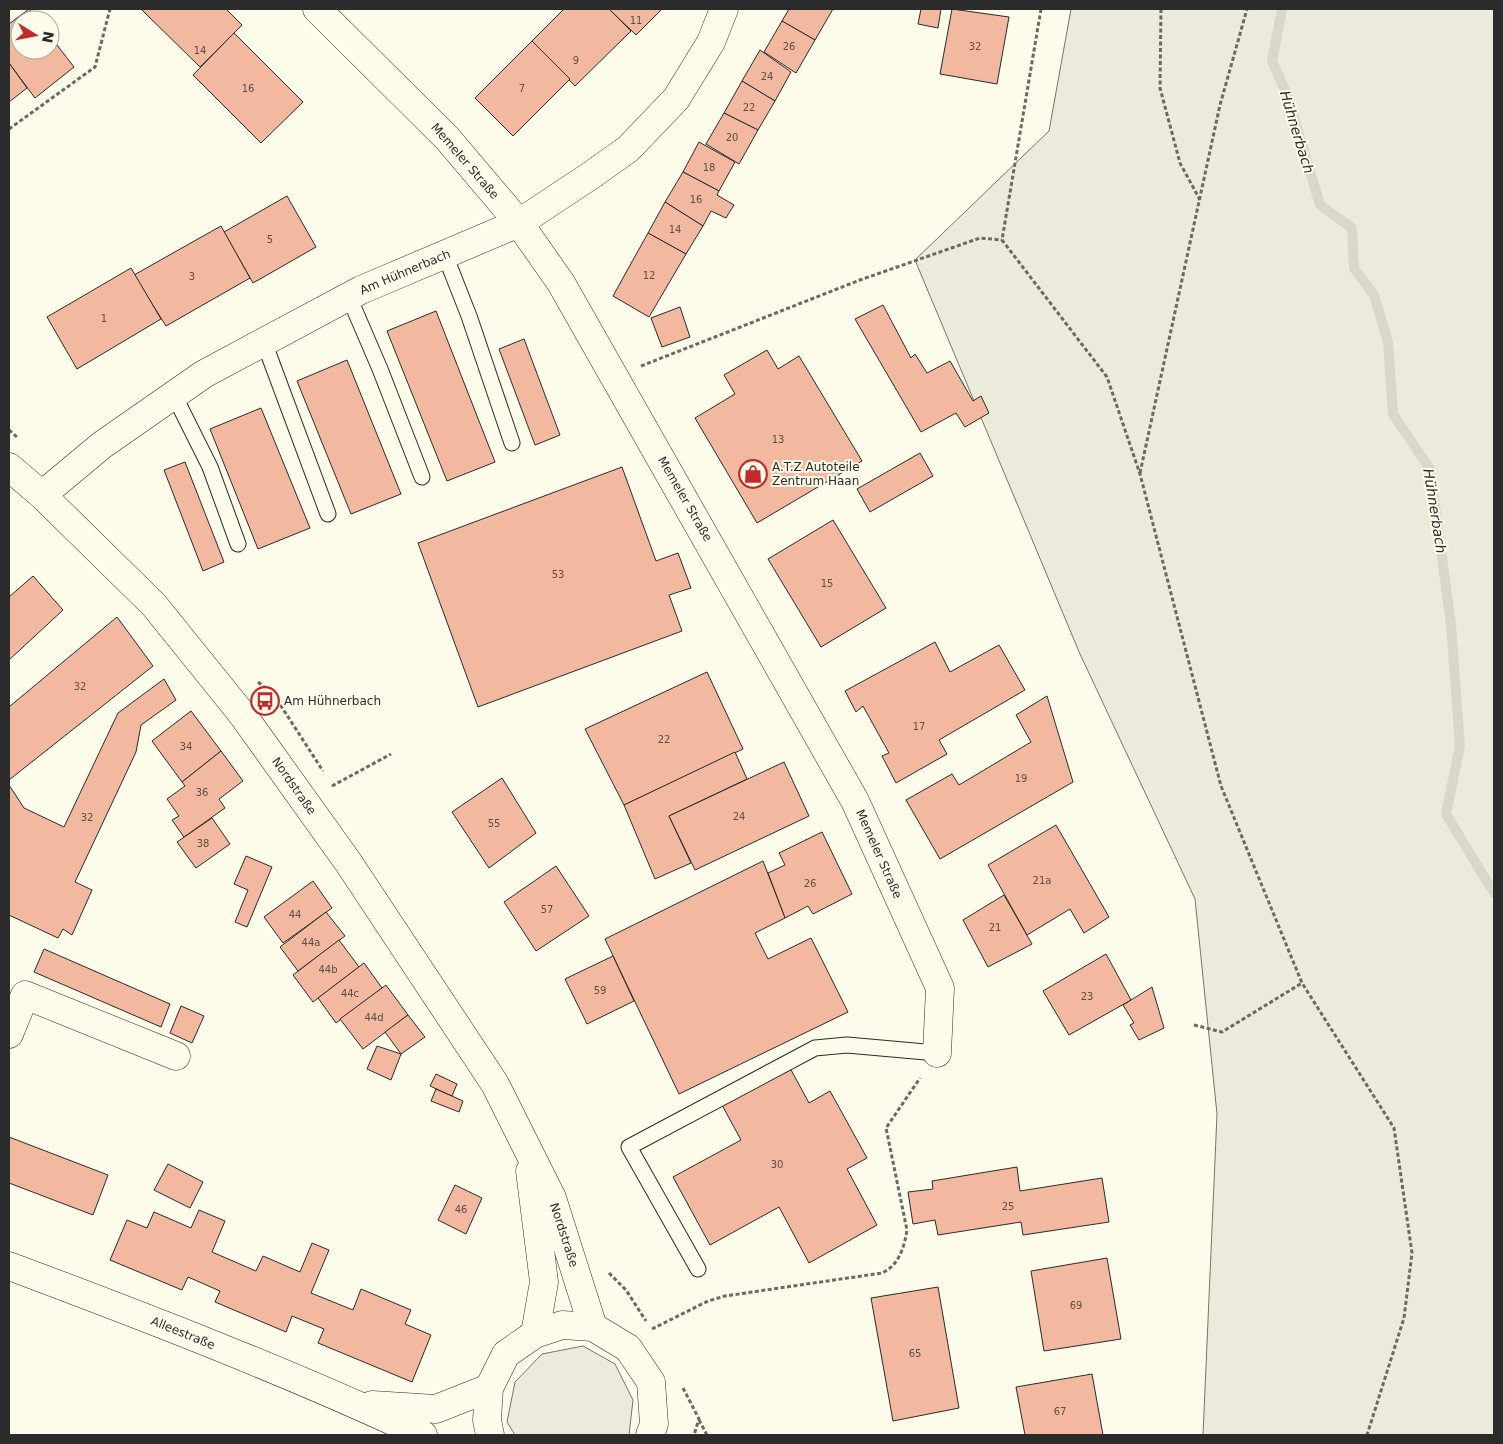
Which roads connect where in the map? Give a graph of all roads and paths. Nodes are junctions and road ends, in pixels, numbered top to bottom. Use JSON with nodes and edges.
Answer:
{"nodes":[{"id":1,"x":110,"y":9,"type":"edge"},
{"id":2,"x":317,"y":9,"type":"edge"},
{"id":3,"x":724,"y":9,"type":"edge"},
{"id":4,"x":1040,"y":9,"type":"edge"},
{"id":5,"x":1161,"y":9,"type":"edge"},
{"id":6,"x":1247,"y":9,"type":"edge"},
{"id":7,"x":9,"y":129,"type":"edge"},
{"id":8,"x":1200,"y":201,"type":"junction"},
{"id":9,"x":519,"y":223,"type":"junction"},
{"id":10,"x":1002,"y":240,"type":"junction"},
{"id":11,"x":445,"y":255,"type":"junction"},
{"id":12,"x":348,"y":297,"type":"junction"},
{"id":13,"x":264,"y":342,"type":"junction"},
{"id":14,"x":615,"y":376,"type":"junction"},
{"id":15,"x":174,"y":395,"type":"junction"},
{"id":16,"x":512,"y":444,"type":"dead end"},
{"id":17,"x":9,"y":467,"type":"edge"},
{"id":18,"x":1140,"y":474,"type":"junction"},
{"id":19,"x":422,"y":477,"type":"dead end"},
{"id":20,"x":42,"y":495,"type":"junction"},
{"id":21,"x":328,"y":514,"type":"dead end"},
{"id":22,"x":238,"y":544,"type":"dead end"},
{"id":23,"x":391,"y":754,"type":"dead end"},
{"id":24,"x":330,"y":788,"type":"dead end"},
{"id":25,"x":1302,"y":983,"type":"junction"},
{"id":26,"x":1194,"y":1025,"type":"dead end"},
{"id":27,"x":9,"y":1034,"type":"edge"},
{"id":28,"x":937,"y":1053,"type":"junction"},
{"id":29,"x":176,"y":1056,"type":"dead end"},
{"id":30,"x":527,"y":1147,"type":"junction"},
{"id":31,"x":9,"y":1266,"type":"edge"},
{"id":32,"x":698,"y":1269,"type":"dead end"},
{"id":33,"x":593,"y":1327,"type":"junction"},
{"id":34,"x":651,"y":1330,"type":"dead end"},
{"id":35,"x":535,"y":1334,"type":"junction"},
{"id":36,"x":489,"y":1388,"type":"junction"},
{"id":37,"x":356,"y":1403,"type":"junction"},
{"id":38,"x":699,"y":1419,"type":"dead end"},
{"id":39,"x":423,"y":1435,"type":"edge"},
{"id":40,"x":490,"y":1435,"type":"edge"},
{"id":41,"x":650,"y":1435,"type":"edge"},
{"id":42,"x":707,"y":1435,"type":"edge"},
{"id":43,"x":1367,"y":1435,"type":"edge"}],
"edges":[{"from":1,"to":7,"type":"path"},
{"from":2,"to":9,"type":"street","name":"Memeler Straße"},
{"from":3,"to":9,"type":"street","name":"Am Hühnerbach"},
{"from":4,"to":10,"type":"path"},
{"from":5,"to":8,"type":"path"},
{"from":6,"to":8,"type":"path"},
{"from":8,"to":18,"type":"path"},
{"from":9,"to":11,"type":"street","name":"Am Hühnerbach"},
{"from":9,"to":14,"type":"street","name":"Memeler Straße"},
{"from":10,"to":14,"type":"path"},
{"from":10,"to":18,"type":"path"},
{"from":11,"to":12,"type":"street","name":"Am Hühnerbach"},
{"from":11,"to":16,"type":"lane"},
{"from":12,"to":13,"type":"street","name":"Am Hühnerbach"},
{"from":12,"to":19,"type":"lane"},
{"from":13,"to":15,"type":"street","name":"Am Hühnerbach"},
{"from":13,"to":21,"type":"lane"},
{"from":14,"to":28,"type":"street","name":"Memeler Straße"},
{"from":15,"to":20,"type":"street","name":"Am Hühnerbach"},
{"from":15,"to":22,"type":"lane"},
{"from":17,"to":20,"type":"street","name":"Nordstraße"},
{"from":18,"to":25,"type":"path"},
{"from":20,"to":30,"type":"street","name":"Nordstraße"},
{"from":23,"to":24,"type":"path"},
{"from":25,"to":26,"type":"path"},
{"from":25,"to":43,"type":"path"},
{"from":27,"to":29,"type":"street"},
{"from":28,"to":32,"type":"lane"},
{"from":28,"to":34,"type":"path"},
{"from":30,"to":33,"type":"street","name":"Nordstraße"},
{"from":30,"to":35,"type":"street","name":"Nordstraße"},
{"from":31,"to":37,"type":"street","name":"Alleestraße"},
{"from":33,"to":35,"type":"street"},
{"from":33,"to":41,"type":"street"},
{"from":35,"to":36,"type":"street"},
{"from":36,"to":37,"type":"street","name":"Alleestraße"},
{"from":36,"to":40,"type":"street"},
{"from":37,"to":39,"type":"street","name":"Alleestraße"},
{"from":38,"to":42,"type":"path"}]}
